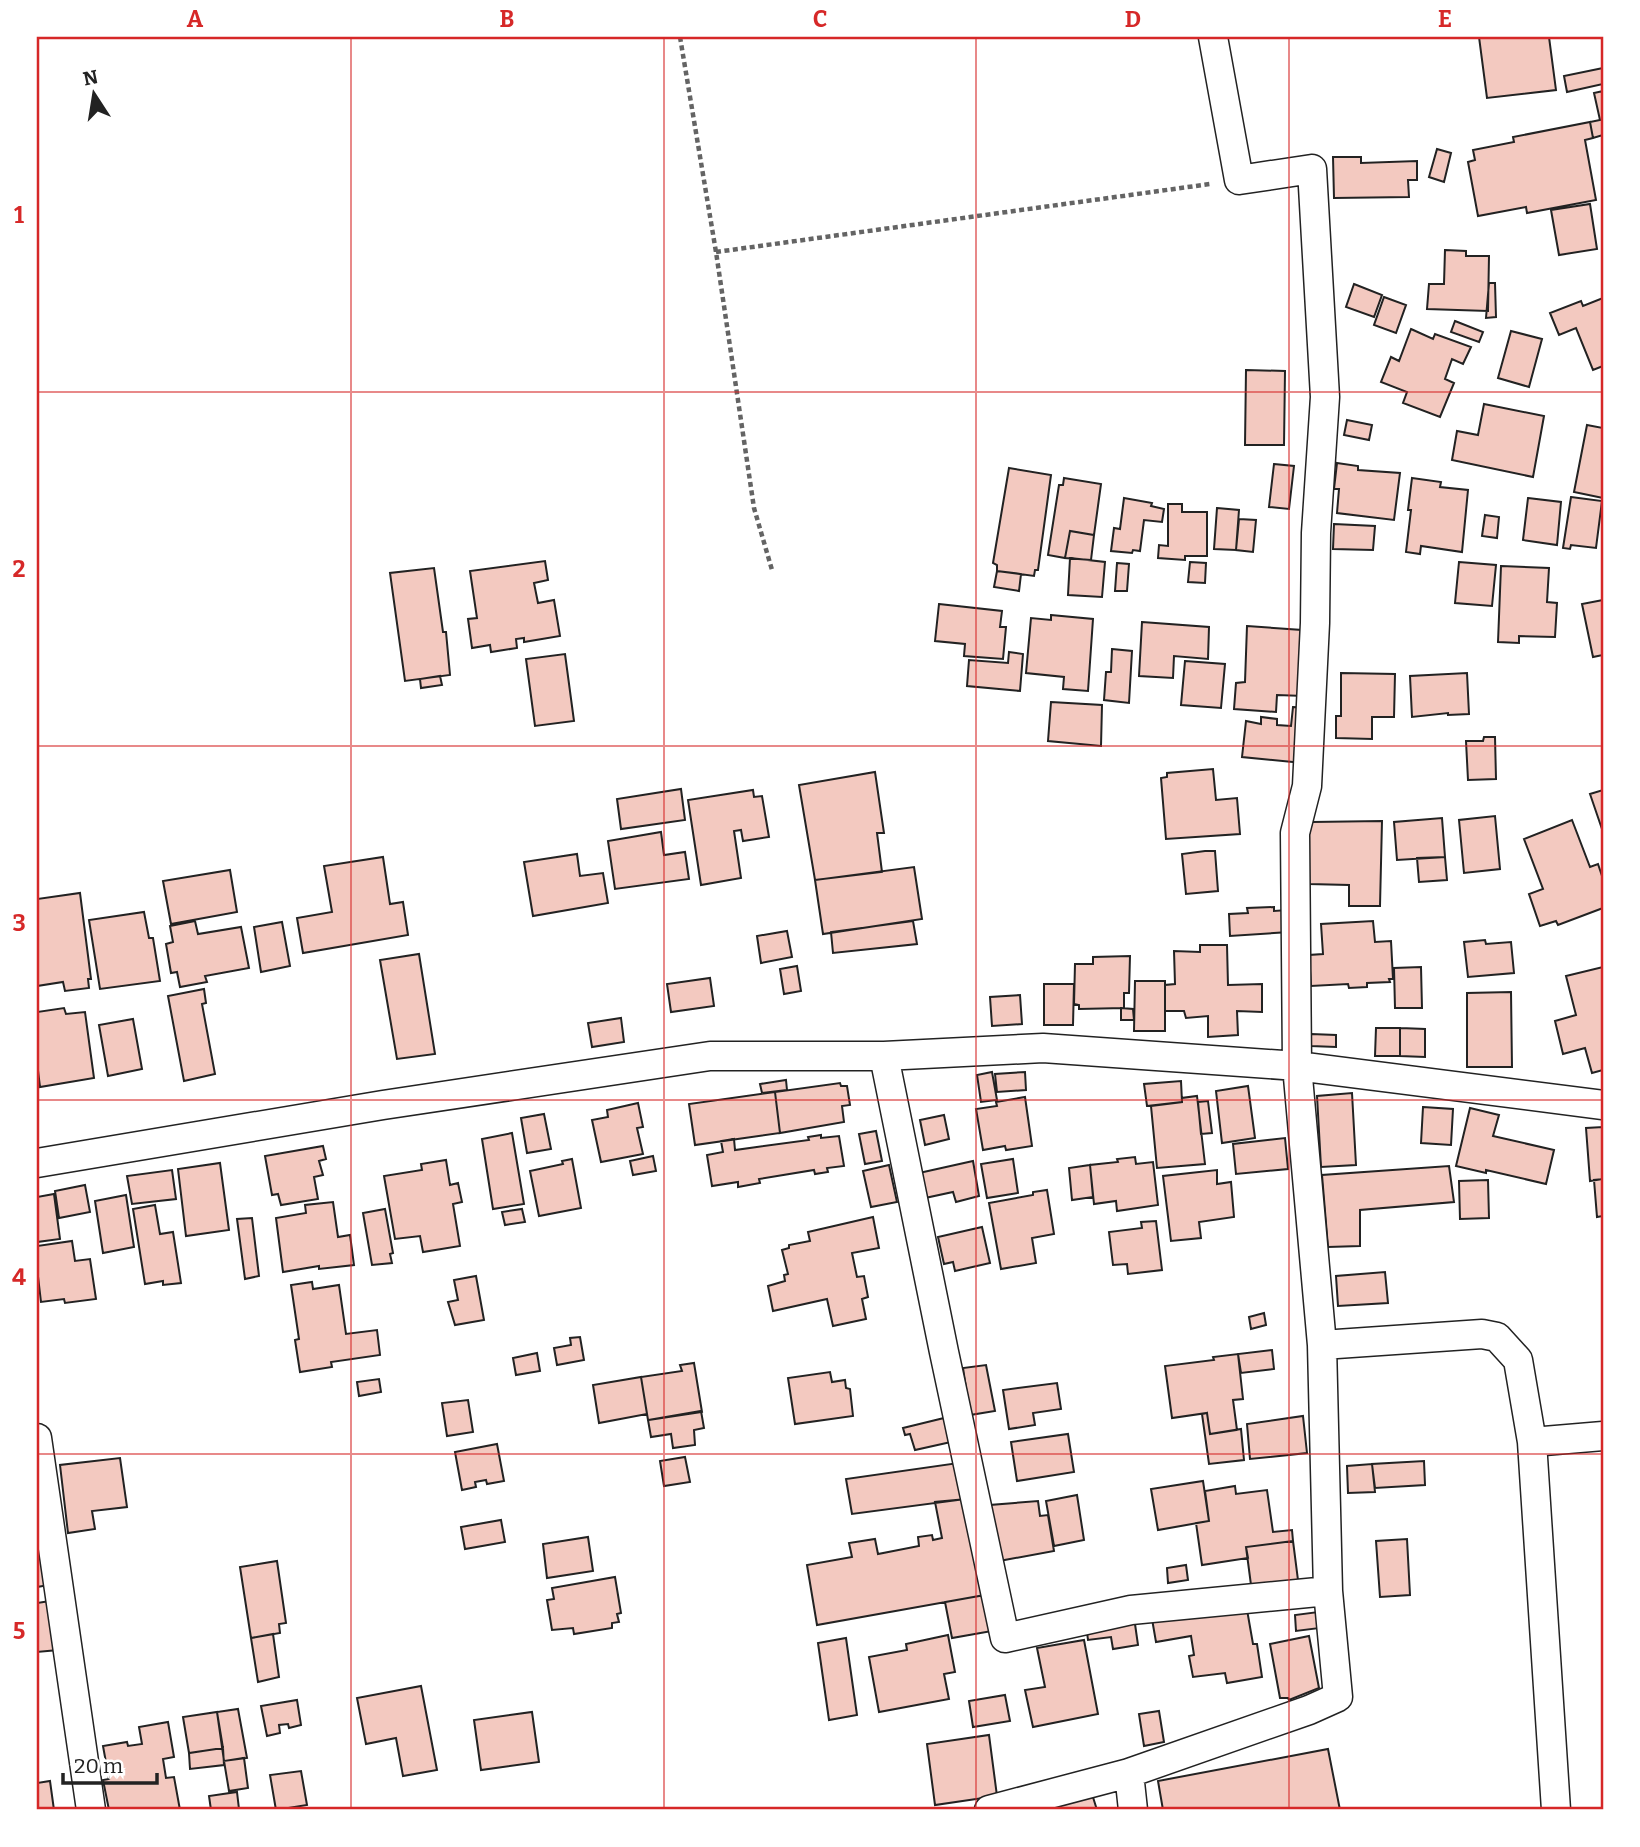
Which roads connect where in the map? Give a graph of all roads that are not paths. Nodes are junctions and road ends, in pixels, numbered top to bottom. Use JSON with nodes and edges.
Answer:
{"nodes":[{"id":1,"x":1213,"y":37,"type":"edge"},
{"id":2,"x":884,"y":1056,"type":"junction"},
{"id":3,"x":1297,"y":1066,"type":"junction"},
{"id":4,"x":1603,"y":1105,"type":"edge"},
{"id":5,"x":37,"y":1163,"type":"edge"},
{"id":6,"x":1322,"y":1345,"type":"junction"},
{"id":7,"x":1603,"y":1436,"type":"edge"},
{"id":8,"x":37,"y":1438,"type":"edge"},
{"id":9,"x":1532,"y":1442,"type":"junction"},
{"id":10,"x":1328,"y":1591,"type":"junction"},
{"id":11,"x":1129,"y":1773,"type":"junction"},
{"id":12,"x":91,"y":1810,"type":"edge"},
{"id":13,"x":989,"y":1810,"type":"edge"},
{"id":14,"x":1133,"y":1810,"type":"edge"},
{"id":15,"x":1556,"y":1810,"type":"edge"}],
"edges":[{"from":1,"to":3,"type":"street"},
{"from":2,"to":3,"type":"street"},
{"from":2,"to":5,"type":"street"},
{"from":2,"to":10,"type":"street"},
{"from":3,"to":4,"type":"street"},
{"from":3,"to":6,"type":"street"},
{"from":6,"to":9,"type":"street"},
{"from":6,"to":10,"type":"street"},
{"from":7,"to":9,"type":"street"},
{"from":8,"to":12,"type":"street"},
{"from":9,"to":15,"type":"street"},
{"from":10,"to":11,"type":"street"},
{"from":11,"to":13,"type":"street"},
{"from":11,"to":14,"type":"street"}]}
